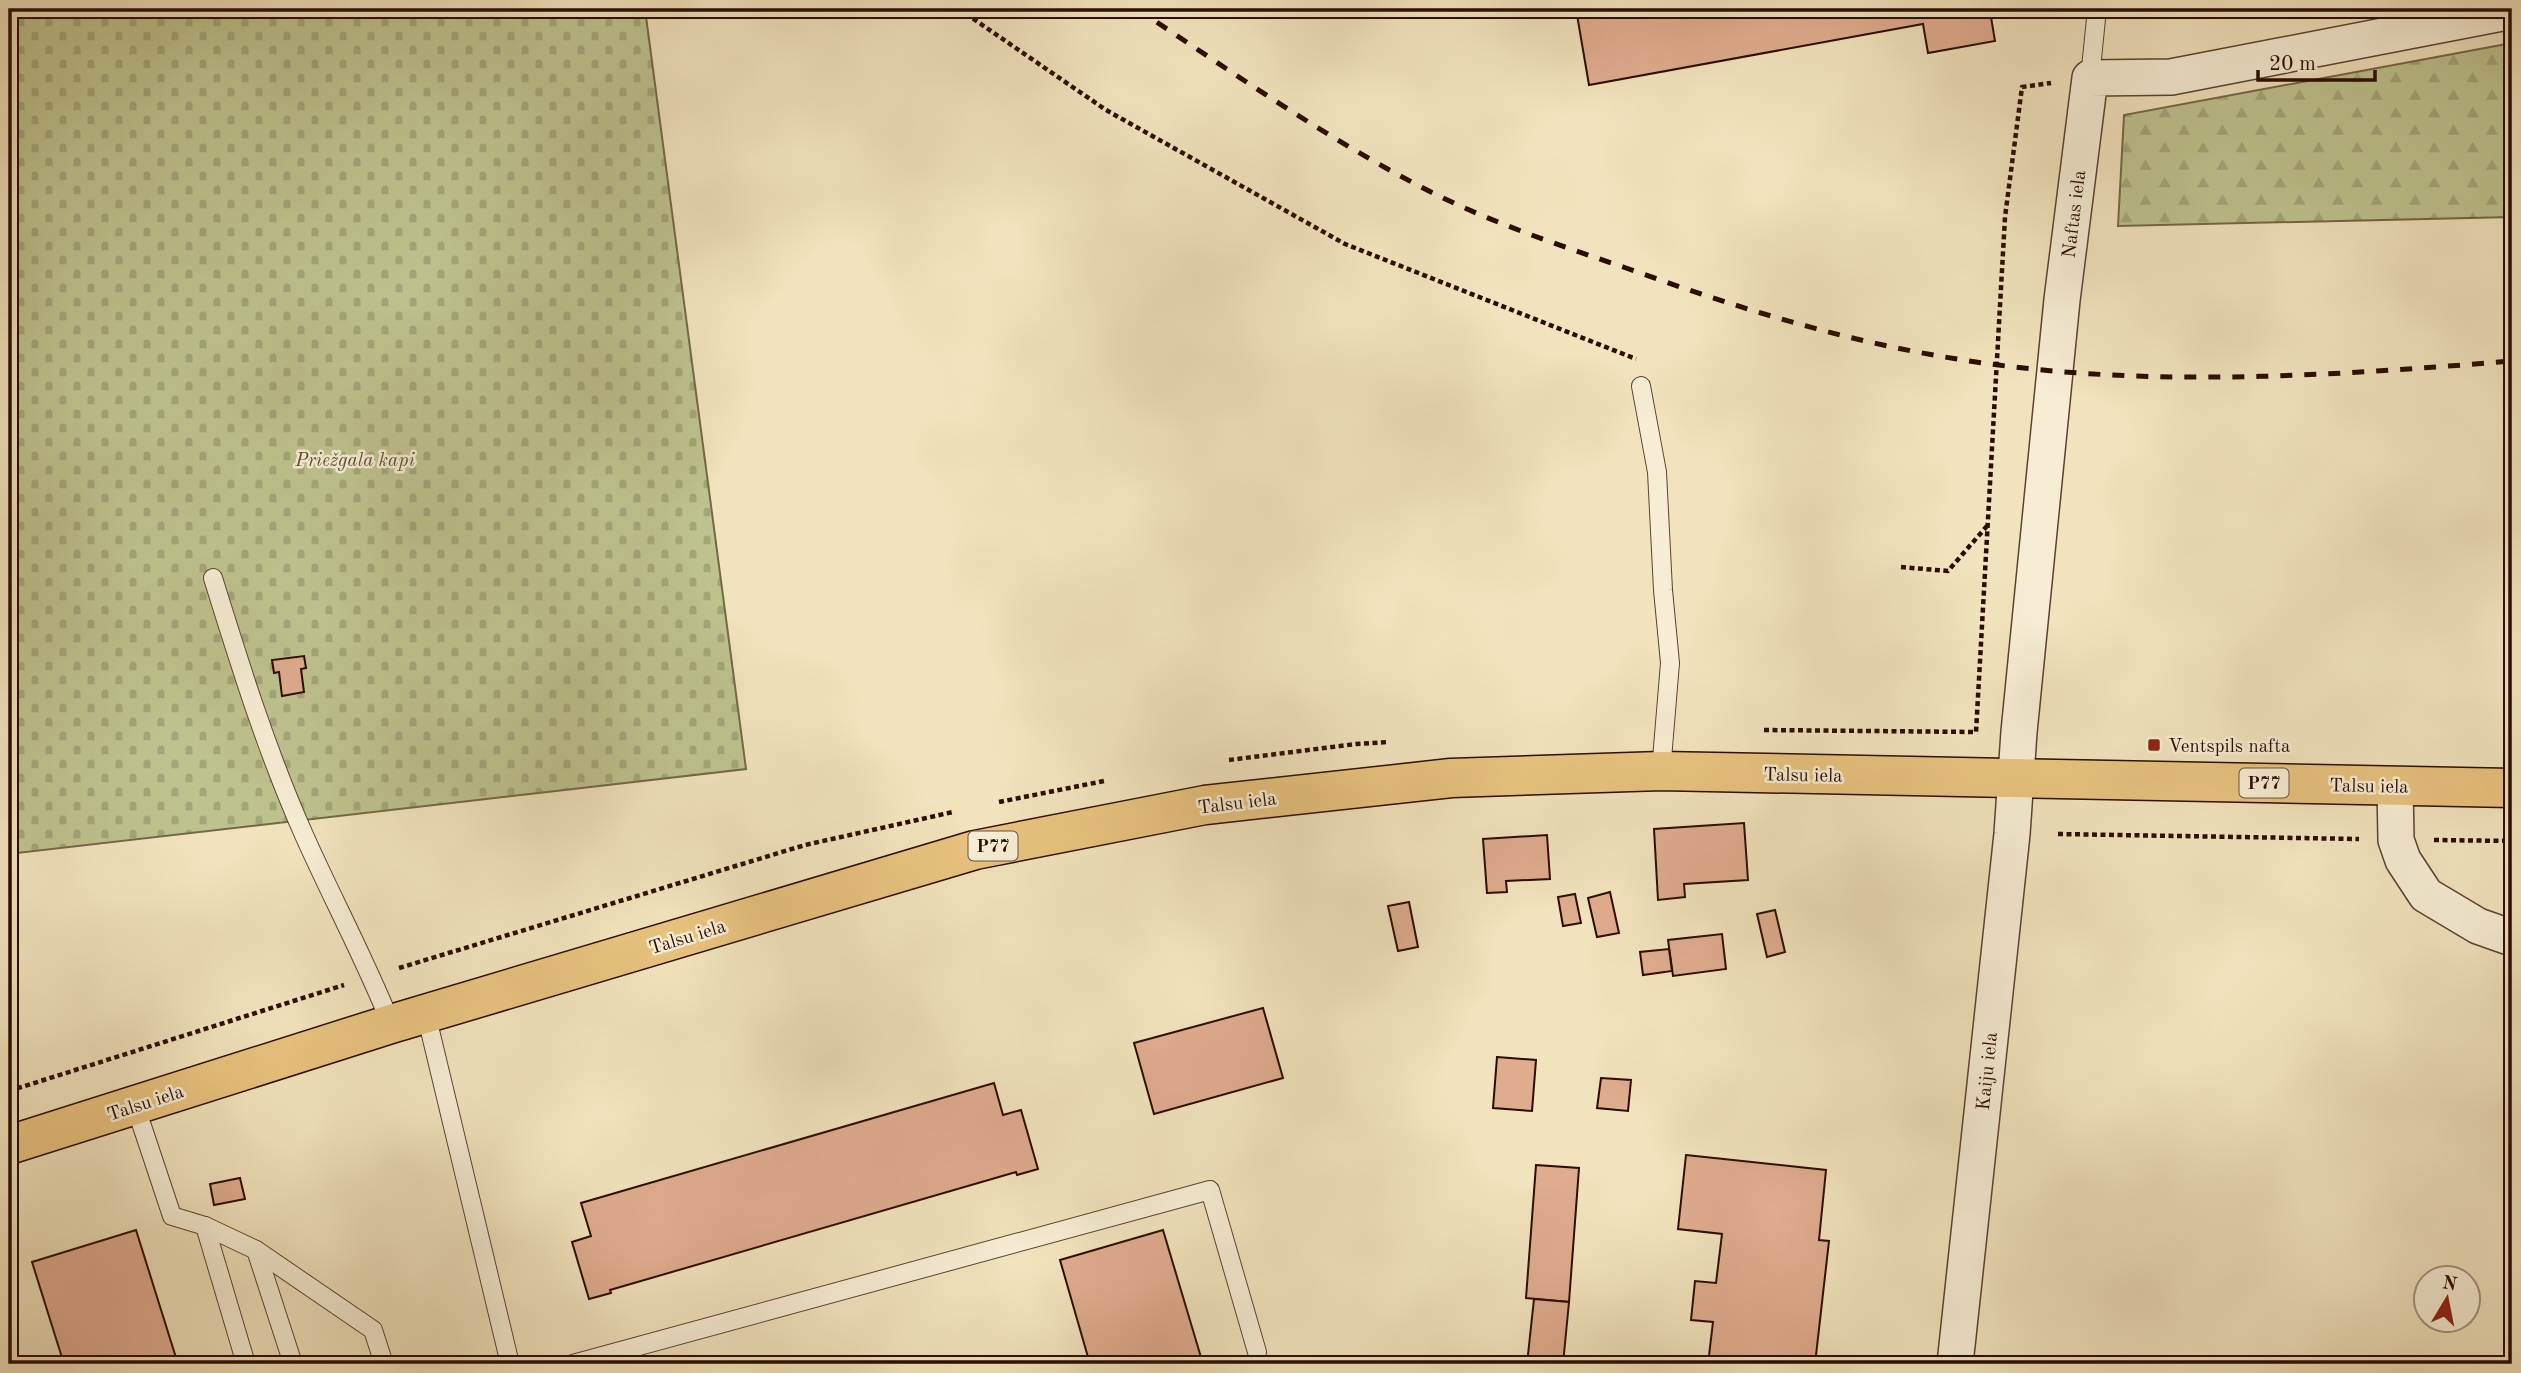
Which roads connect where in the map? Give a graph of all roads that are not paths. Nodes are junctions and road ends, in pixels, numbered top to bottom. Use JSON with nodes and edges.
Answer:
{"nodes":[{"id":1,"x":2097,"y":9,"type":"edge"},
{"id":2,"x":2512,"y":11,"type":"edge"},
{"id":3,"x":2090,"y":78,"type":"junction"},
{"id":4,"x":1641,"y":386,"type":"road end"},
{"id":5,"x":213,"y":578,"type":"dead end"},
{"id":6,"x":1661,"y":771,"type":"junction"},
{"id":7,"x":2016,"y":778,"type":"junction"},
{"id":8,"x":2395,"y":786,"type":"junction"},
{"id":9,"x":2512,"y":788,"type":"edge"},
{"id":10,"x":2512,"y":937,"type":"edge"},
{"id":11,"x":408,"y":1019,"type":"junction"},
{"id":12,"x":135,"y":1105,"type":"junction"},
{"id":13,"x":9,"y":1145,"type":"edge"},
{"id":14,"x":205,"y":1226,"type":"junction"},
{"id":15,"x":256,"y":1250,"type":"junction"},
{"id":16,"x":1257,"y":1352,"type":"dead end"},
{"id":17,"x":246,"y":1364,"type":"edge"},
{"id":18,"x":293,"y":1364,"type":"edge"},
{"id":19,"x":384,"y":1364,"type":"edge"},
{"id":20,"x":510,"y":1364,"type":"edge"},
{"id":21,"x":573,"y":1364,"type":"edge"},
{"id":22,"x":1955,"y":1364,"type":"edge"}],
"edges":[{"from":1,"to":3,"type":"lane"},
{"from":2,"to":3,"type":"street"},
{"from":3,"to":7,"type":"street","name":"Naftas iela"},
{"from":4,"to":6,"type":"lane"},
{"from":5,"to":11,"type":"lane"},
{"from":6,"to":7,"type":"main road","name":"Talsu iela","number":"P77"},
{"from":6,"to":11,"type":"main road","name":"Talsu iela","number":"P77"},
{"from":7,"to":8,"type":"main road","name":"Talsu iela","number":"P77"},
{"from":7,"to":22,"type":"street","name":"Kaiju iela"},
{"from":8,"to":9,"type":"main road","name":"Talsu iela","number":"P77"},
{"from":8,"to":10,"type":"street"},
{"from":11,"to":12,"type":"main road","name":"Talsu iela","number":"P77"},
{"from":11,"to":20,"type":"lane"},
{"from":12,"to":13,"type":"main road","name":"Talsu iela","number":"P77"},
{"from":12,"to":14,"type":"lane"},
{"from":14,"to":15,"type":"lane"},
{"from":14,"to":17,"type":"lane"},
{"from":15,"to":18,"type":"lane"},
{"from":15,"to":19,"type":"lane"},
{"from":16,"to":21,"type":"lane"}]}
